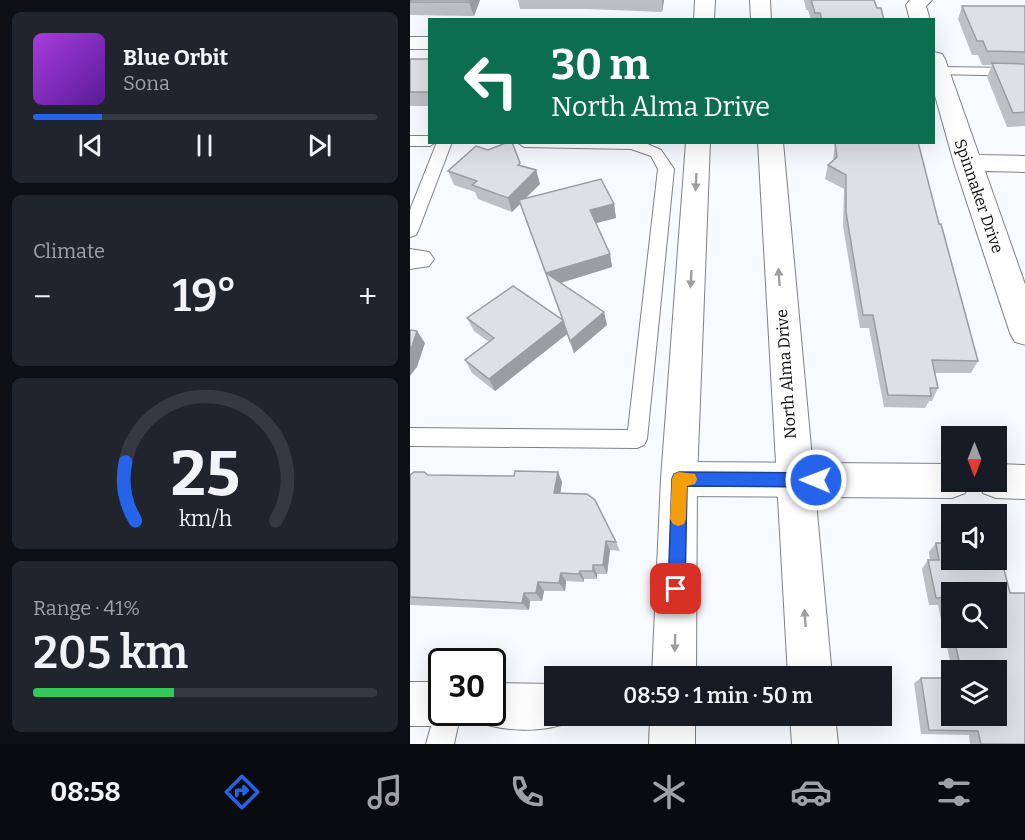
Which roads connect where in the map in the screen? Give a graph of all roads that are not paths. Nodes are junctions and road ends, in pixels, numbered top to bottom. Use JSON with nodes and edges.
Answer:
{"nodes":[{"id":1,"x":705,"y":0,"type":"edge"},
{"id":2,"x":761,"y":0,"type":"edge"},
{"id":3,"x":704,"y":18,"type":"edge"},
{"id":4,"x":761,"y":18,"type":"edge"},
{"id":5,"x":410,"y":43,"type":"edge"},
{"id":6,"x":428,"y":43,"type":"edge"},
{"id":7,"x":936,"y":65,"type":"edge"},
{"id":8,"x":1025,"y":72,"type":"edge"},
{"id":9,"x":410,"y":141,"type":"edge"},
{"id":10,"x":428,"y":141,"type":"edge"},
{"id":11,"x":444,"y":144,"type":"edge"},
{"id":12,"x":633,"y":144,"type":"edge"},
{"id":13,"x":698,"y":144,"type":"edge"},
{"id":14,"x":770,"y":144,"type":"edge"},
{"id":15,"x":967,"y":164,"type":"junction"},
{"id":16,"x":1025,"y":164,"type":"edge"},
{"id":17,"x":410,"y":231,"type":"edge"},
{"id":18,"x":1018,"y":291,"type":"edge"},
{"id":19,"x":1025,"y":333,"type":"edge"},
{"id":20,"x":410,"y":437,"type":"edge"},
{"id":21,"x":679,"y":479,"type":"junction"},
{"id":22,"x":794,"y":480,"type":"junction"},
{"id":23,"x":941,"y":481,"type":"edge"},
{"id":24,"x":1007,"y":481,"type":"edge"},
{"id":25,"x":1025,"y":482,"type":"edge"},
{"id":26,"x":674,"y":666,"type":"edge"},
{"id":27,"x":809,"y":666,"type":"edge"},
{"id":28,"x":410,"y":704,"type":"edge"},
{"id":29,"x":428,"y":704,"type":"edge"},
{"id":30,"x":506,"y":705,"type":"edge"},
{"id":31,"x":544,"y":706,"type":"edge"},
{"id":32,"x":444,"y":726,"type":"edge"},
{"id":33,"x":673,"y":726,"type":"edge"},
{"id":34,"x":814,"y":726,"type":"edge"},
{"id":35,"x":440,"y":744,"type":"edge"},
{"id":36,"x":672,"y":744,"type":"edge"},
{"id":37,"x":815,"y":744,"type":"edge"}],
"edges":[{"from":1,"to":3,"type":"main road"},
{"from":2,"to":4,"type":"main road"},
{"from":5,"to":6,"type":"main road"},
{"from":7,"to":8,"type":"lane"},
{"from":7,"to":15,"type":"main road","name":"Spinnaker Drive"},
{"from":9,"to":10,"type":"lane"},
{"from":11,"to":17,"type":"lane"},
{"from":12,"to":20,"type":"lane"},
{"from":13,"to":21,"type":"main road","one_way":true},
{"from":22,"to":14,"type":"main road","name":"North Alma Drive","one_way":true},
{"from":15,"to":16,"type":"main road"},
{"from":15,"to":18,"type":"main road","name":"Spinnaker Drive"},
{"from":18,"to":19,"type":"main road","name":"Spinnaker Drive"},
{"from":21,"to":22,"type":"main road"},
{"from":21,"to":26,"type":"main road","one_way":true},
{"from":22,"to":23,"type":"main road"},
{"from":27,"to":22,"type":"main road","name":"North Alma Drive","one_way":true},
{"from":24,"to":25,"type":"main road"},
{"from":28,"to":29,"type":"main road"},
{"from":30,"to":31,"type":"main road"},
{"from":32,"to":35,"type":"lane"},
{"from":33,"to":36,"type":"main road"},
{"from":34,"to":37,"type":"main road"}]}
